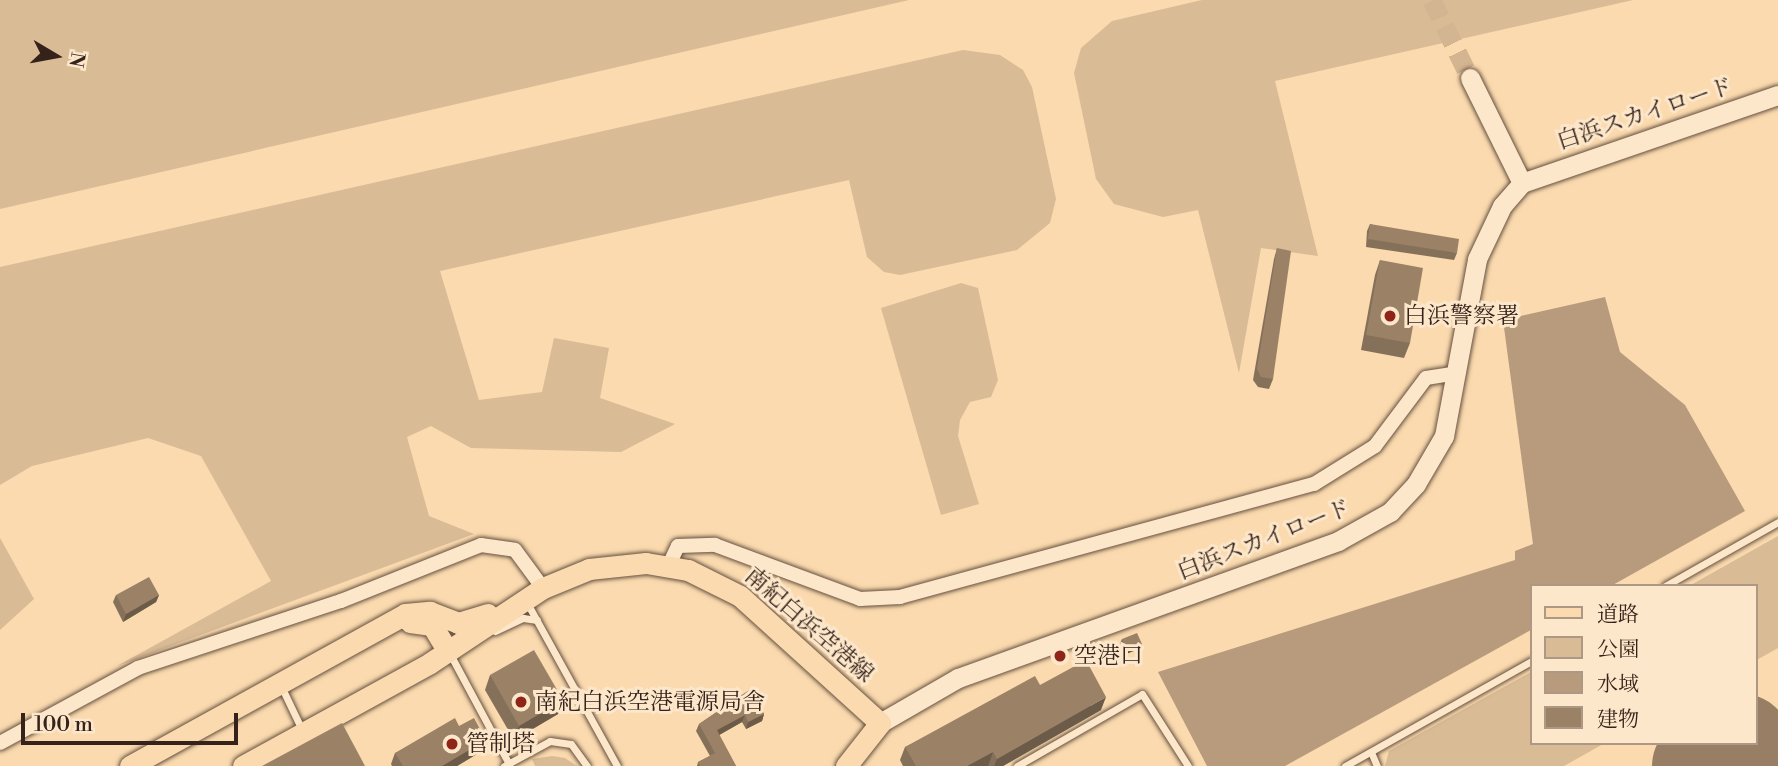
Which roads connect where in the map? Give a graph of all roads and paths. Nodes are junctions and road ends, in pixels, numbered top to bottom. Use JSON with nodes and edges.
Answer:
{"nodes":[{"id":1,"x":1470,"y":78,"type":"tunnel mouth"},
{"id":2,"x":1778,"y":95,"type":"edge"},
{"id":3,"x":1522,"y":183,"type":"junction"},
{"id":4,"x":1459,"y":373,"type":"junction"},
{"id":5,"x":1778,"y":522,"type":"edge"},
{"id":6,"x":669,"y":565,"type":"junction"},
{"id":7,"x":1669,"y":584,"type":"edge"},
{"id":8,"x":534,"y":594,"type":"junction"},
{"id":9,"x":537,"y":620,"type":"junction"},
{"id":10,"x":370,"y":632,"type":"junction"},
{"id":11,"x":448,"y":652,"type":"junction"},
{"id":12,"x":1530,"y":663,"type":"edge"},
{"id":13,"x":279,"y":683,"type":"junction"},
{"id":14,"x":880,"y":723,"type":"junction"},
{"id":15,"x":303,"y":732,"type":"junction"},
{"id":16,"x":0,"y":743,"type":"edge"},
{"id":17,"x":1371,"y":752,"type":"junction"},
{"id":18,"x":507,"y":765,"type":"edge"},
{"id":19,"x":130,"y":766,"type":"edge"},
{"id":20,"x":243,"y":766,"type":"edge"},
{"id":21,"x":587,"y":766,"type":"edge"},
{"id":22,"x":617,"y":766,"type":"edge"},
{"id":23,"x":846,"y":766,"type":"edge"},
{"id":24,"x":1017,"y":766,"type":"edge"},
{"id":25,"x":1188,"y":766,"type":"edge"},
{"id":26,"x":1345,"y":766,"type":"edge"},
{"id":27,"x":1377,"y":766,"type":"edge"}],
"edges":[{"from":1,"to":3,"type":"street"},
{"from":2,"to":3,"type":"street","name":"白浜スカイロード"},
{"from":3,"to":4,"type":"street","name":"白浜スカイロード"},
{"from":4,"to":6,"type":"street"},
{"from":4,"to":14,"type":"street","name":"白浜スカイロード"},
{"from":5,"to":7,"type":"lane"},
{"from":6,"to":8,"type":"main road","name":"南紀白浜空港線"},
{"from":6,"to":14,"type":"main road","name":"南紀白浜空港線"},
{"from":8,"to":9,"type":"lane"},
{"from":8,"to":10,"type":"main road","name":"南紀白浜空港線"},
{"from":8,"to":11,"type":"main road","name":"南紀白浜空港線"},
{"from":8,"to":16,"type":"street"},
{"from":9,"to":11,"type":"lane"},
{"from":9,"to":22,"type":"lane"},
{"from":10,"to":11,"type":"main road"},
{"from":10,"to":13,"type":"main road","name":"南紀白浜空港線"},
{"from":11,"to":15,"type":"main road","name":"南紀白浜空港線"},
{"from":11,"to":18,"type":"lane"},
{"from":12,"to":17,"type":"lane"},
{"from":13,"to":15,"type":"lane"},
{"from":13,"to":19,"type":"main road","name":"南紀白浜空港線"},
{"from":14,"to":23,"type":"main road"},
{"from":15,"to":20,"type":"main road","name":"南紀白浜空港線"},
{"from":17,"to":26,"type":"lane"},
{"from":17,"to":27,"type":"lane"},
{"from":18,"to":21,"type":"lane"},
{"from":24,"to":25,"type":"lane"}]}
